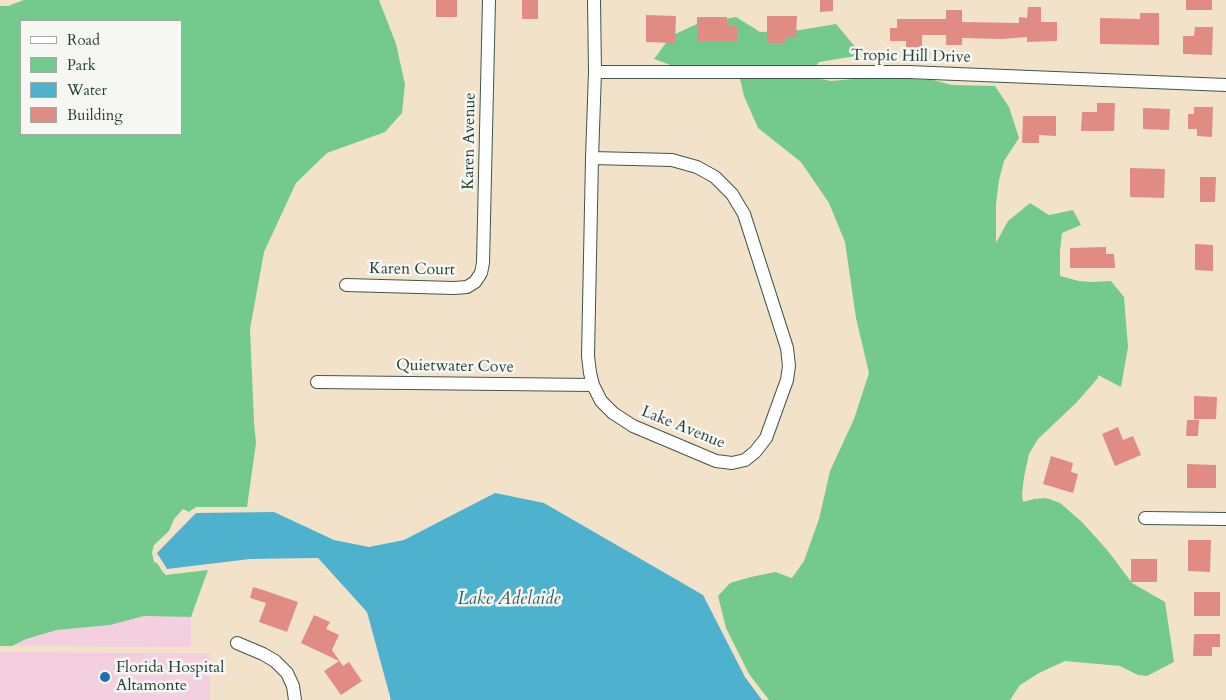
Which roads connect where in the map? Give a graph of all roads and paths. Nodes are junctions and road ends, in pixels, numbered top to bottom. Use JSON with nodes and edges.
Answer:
{"nodes":[{"id":1,"x":490,"y":0,"type":"edge"},
{"id":2,"x":594,"y":0,"type":"edge"},
{"id":3,"x":595,"y":72,"type":"junction"},
{"id":4,"x":1226,"y":85,"type":"edge"},
{"id":5,"x":592,"y":158,"type":"junction"},
{"id":6,"x":475,"y":282,"type":"joint"},
{"id":7,"x":346,"y":285,"type":"dead end"},
{"id":8,"x":318,"y":382,"type":"dead end"},
{"id":9,"x":593,"y":385,"type":"junction"},
{"id":10,"x":1145,"y":518,"type":"dead end"},
{"id":11,"x":1226,"y":519,"type":"edge"},
{"id":12,"x":237,"y":643,"type":"dead end"},
{"id":13,"x":295,"y":700,"type":"edge"}],
"edges":[{"from":1,"to":6,"type":"street","name":"Karen Avenue"},
{"from":2,"to":3,"type":"street","name":"Lake Avenue"},
{"from":3,"to":4,"type":"street","name":"Tropic Hill Drive"},
{"from":3,"to":5,"type":"street","name":"Lake Avenue"},
{"from":5,"to":9,"type":"street","name":"Lake Avenue"},
{"from":5,"to":9,"type":"street","name":"Lake Avenue"},
{"from":6,"to":7,"type":"street","name":"Karen Court"},
{"from":8,"to":9,"type":"street","name":"Quietwater Cove"},
{"from":10,"to":11,"type":"street"},
{"from":12,"to":13,"type":"street"}]}
